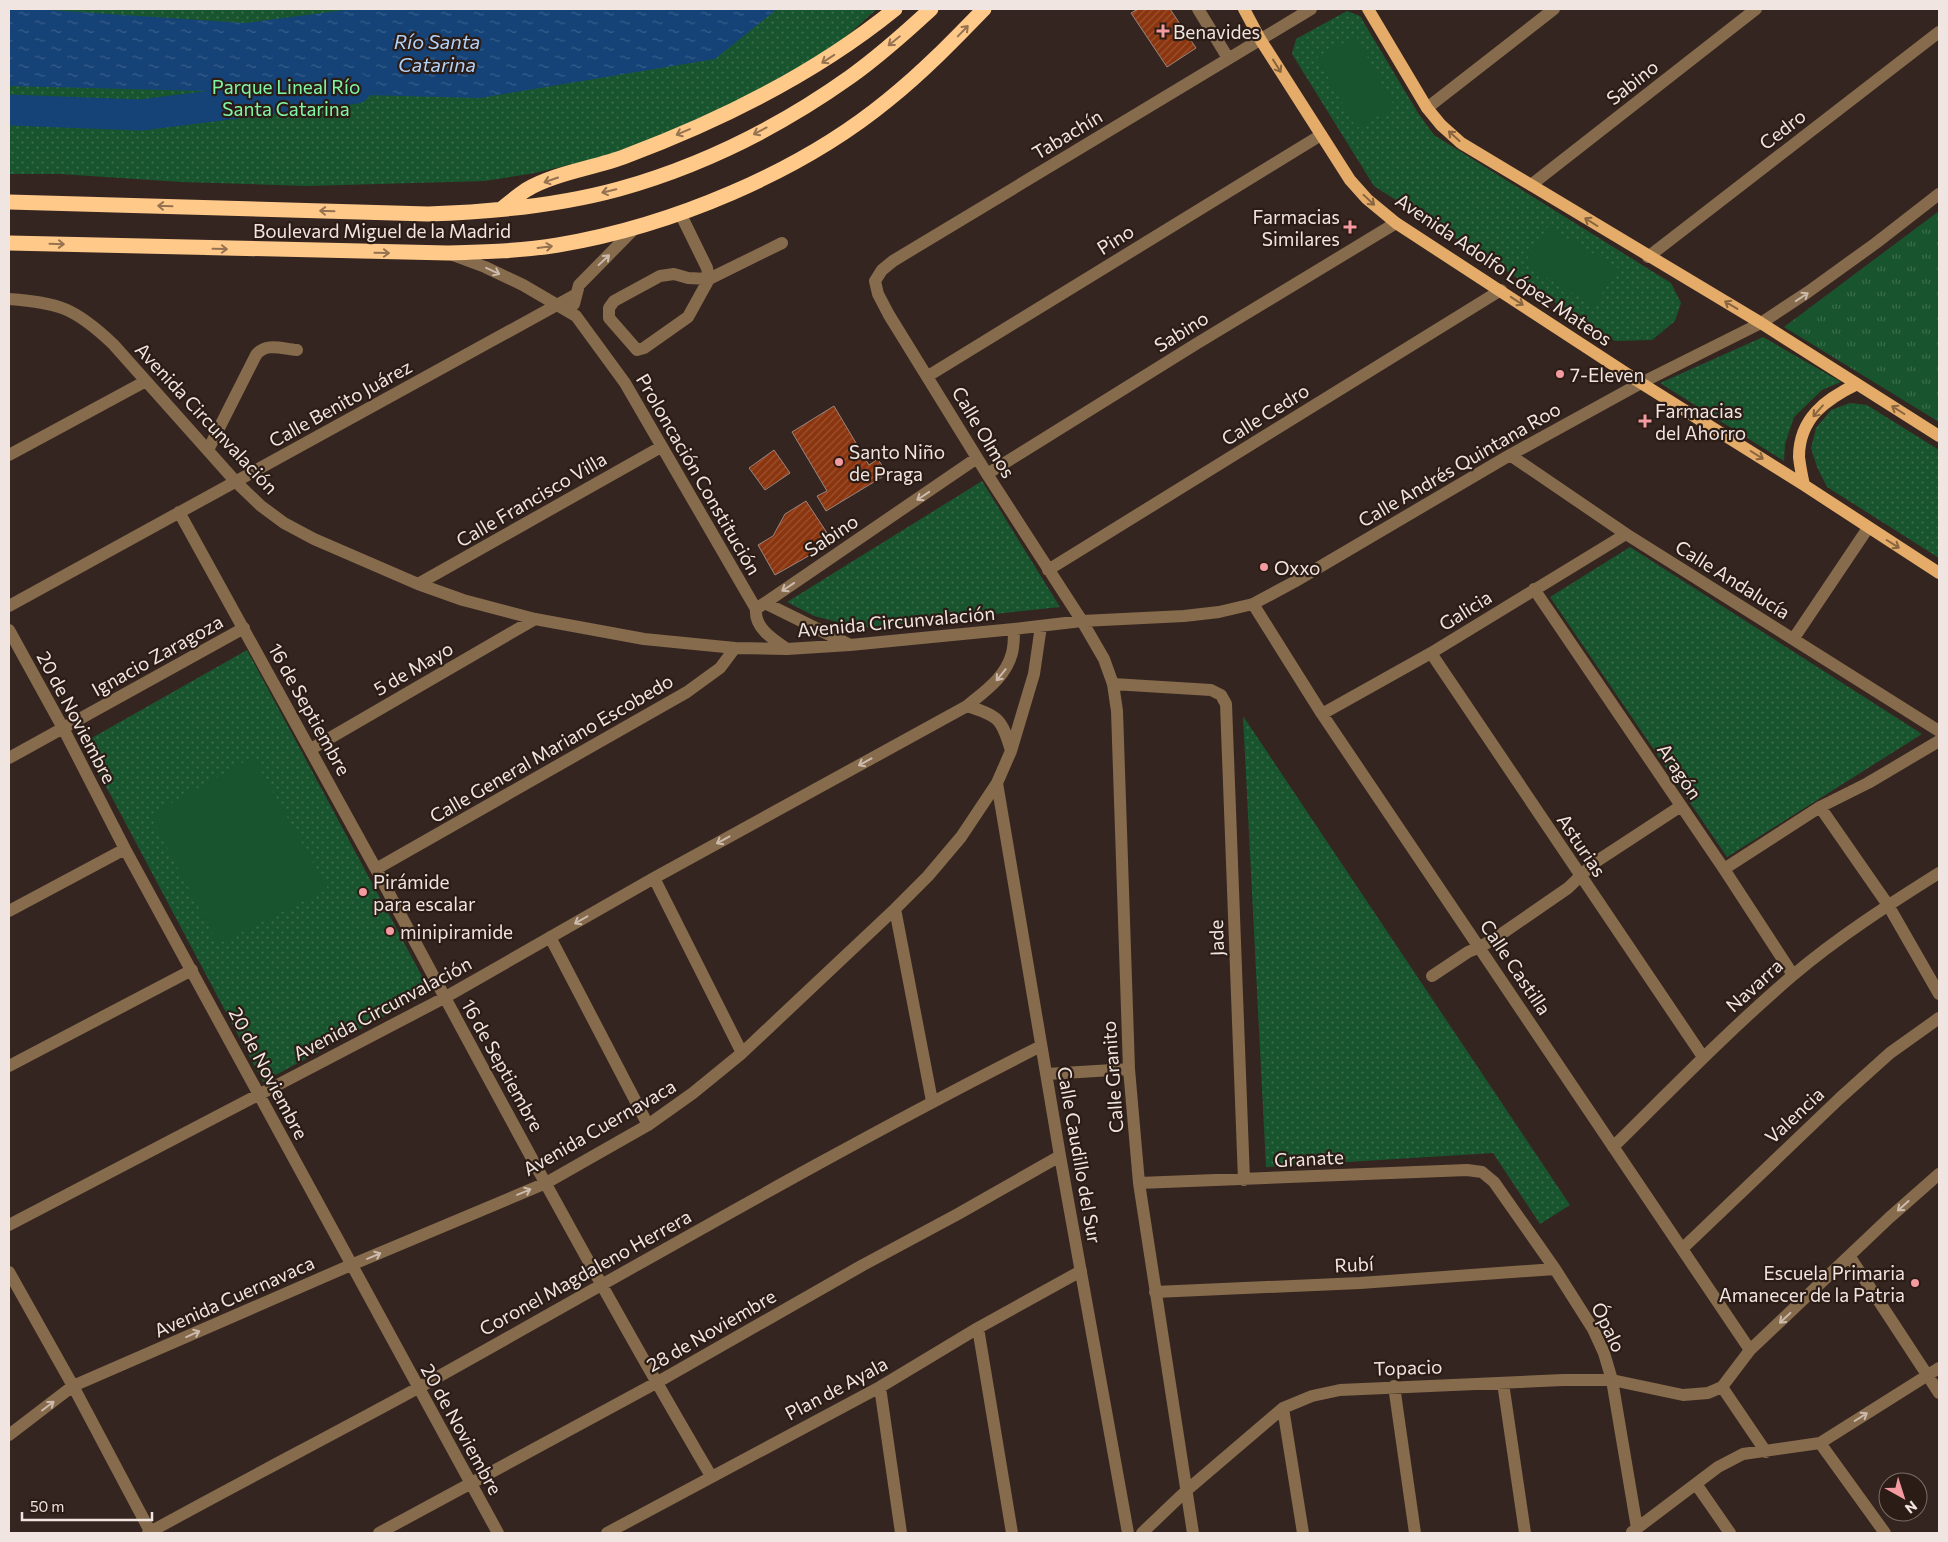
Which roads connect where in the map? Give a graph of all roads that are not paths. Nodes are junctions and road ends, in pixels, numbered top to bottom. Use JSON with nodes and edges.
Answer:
{"nodes":[{"id":1,"x":895,"y":9,"type":"edge"},
{"id":2,"x":931,"y":9,"type":"edge"},
{"id":3,"x":984,"y":9,"type":"edge"},
{"id":4,"x":1198,"y":9,"type":"edge"},
{"id":5,"x":1244,"y":9,"type":"edge"},
{"id":6,"x":1311,"y":9,"type":"edge"},
{"id":7,"x":1368,"y":9,"type":"edge"},
{"id":8,"x":1554,"y":9,"type":"edge"},
{"id":9,"x":1756,"y":9,"type":"edge"},
{"id":10,"x":1939,"y":32,"type":"edge"},
{"id":11,"x":1260,"y":39,"type":"junction"},
{"id":12,"x":1228,"y":58,"type":"junction"},
{"id":13,"x":1426,"y":108,"type":"junction"},
{"id":14,"x":1321,"y":135,"type":"junction"},
{"id":15,"x":1532,"y":185,"type":"junction"},
{"id":16,"x":1939,"y":194,"type":"edge"},
{"id":17,"x":9,"y":202,"type":"edge"},
{"id":18,"x":498,"y":211,"type":"junction"},
{"id":19,"x":680,"y":213,"type":"junction"},
{"id":20,"x":1396,"y":223,"type":"junction"},
{"id":21,"x":637,"y":226,"type":"junction"},
{"id":22,"x":9,"y":243,"type":"edge"},
{"id":23,"x":782,"y":243,"type":"dead end"},
{"id":24,"x":448,"y":253,"type":"junction"},
{"id":25,"x":1648,"y":257,"type":"junction"},
{"id":26,"x":894,"y":261,"type":"joint"},
{"id":27,"x":709,"y":279,"type":"junction"},
{"id":28,"x":1500,"y":290,"type":"junction"},
{"id":29,"x":575,"y":295,"type":"junction"},
{"id":30,"x":11,"y":301,"type":"edge"},
{"id":31,"x":558,"y":305,"type":"junction"},
{"id":32,"x":576,"y":316,"type":"junction"},
{"id":33,"x":1761,"y":323,"type":"junction"},
{"id":34,"x":296,"y":350,"type":"dead end"},
{"id":35,"x":928,"y":376,"type":"junction"},
{"id":36,"x":146,"y":381,"type":"junction"},
{"id":37,"x":1641,"y":382,"type":"junction"},
{"id":38,"x":1857,"y":384,"type":"junction"},
{"id":39,"x":1939,"y":436,"type":"edge"},
{"id":40,"x":661,"y":446,"type":"junction"},
{"id":41,"x":208,"y":450,"type":"junction"},
{"id":42,"x":9,"y":454,"type":"edge"},
{"id":43,"x":1510,"y":455,"type":"junction"},
{"id":44,"x":978,"y":458,"type":"junction"},
{"id":45,"x":987,"y":474,"type":"junction"},
{"id":46,"x":236,"y":482,"type":"junction"},
{"id":47,"x":1804,"y":484,"type":"junction"},
{"id":48,"x":179,"y":512,"type":"junction"},
{"id":49,"x":1868,"y":528,"type":"junction"},
{"id":50,"x":1626,"y":534,"type":"junction"},
{"id":51,"x":1048,"y":570,"type":"junction"},
{"id":52,"x":1939,"y":573,"type":"edge"},
{"id":53,"x":418,"y":584,"type":"junction"},
{"id":54,"x":1534,"y":589,"type":"junction"},
{"id":55,"x":1253,"y":604,"type":"junction"},
{"id":56,"x":9,"y":606,"type":"edge"},
{"id":57,"x":761,"y":606,"type":"junction"},
{"id":58,"x":535,"y":619,"type":"junction"},
{"id":59,"x":1082,"y":621,"type":"junction"},
{"id":60,"x":1041,"y":626,"type":"junction"},
{"id":61,"x":244,"y":628,"type":"junction"},
{"id":62,"x":1014,"y":629,"type":"junction"},
{"id":63,"x":9,"y":630,"type":"edge"},
{"id":64,"x":1794,"y":638,"type":"junction"},
{"id":65,"x":850,"y":645,"type":"junction"},
{"id":66,"x":734,"y":648,"type":"junction"},
{"id":67,"x":787,"y":649,"type":"junction"},
{"id":68,"x":1431,"y":653,"type":"junction"},
{"id":69,"x":1113,"y":684,"type":"junction"},
{"id":70,"x":967,"y":706,"type":"junction"},
{"id":71,"x":1322,"y":714,"type":"junction"},
{"id":72,"x":63,"y":728,"type":"junction"},
{"id":73,"x":1939,"y":731,"type":"edge"},
{"id":74,"x":1939,"y":741,"type":"edge"},
{"id":75,"x":310,"y":749,"type":"junction"},
{"id":76,"x":1011,"y":752,"type":"junction"},
{"id":77,"x":9,"y":758,"type":"edge"},
{"id":78,"x":997,"y":783,"type":"junction"},
{"id":79,"x":1682,"y":806,"type":"junction"},
{"id":80,"x":1820,"y":807,"type":"junction"},
{"id":81,"x":125,"y":849,"type":"junction"},
{"id":82,"x":376,"y":869,"type":"junction"},
{"id":83,"x":1724,"y":869,"type":"junction"},
{"id":84,"x":1939,"y":873,"type":"edge"},
{"id":85,"x":1581,"y":876,"type":"junction"},
{"id":86,"x":654,"y":878,"type":"junction"},
{"id":87,"x":1888,"y":905,"type":"junction"},
{"id":88,"x":895,"y":908,"type":"junction"},
{"id":89,"x":9,"y":911,"type":"edge"},
{"id":90,"x":550,"y":937,"type":"junction"},
{"id":91,"x":1480,"y":948,"type":"junction"},
{"id":92,"x":192,"y":970,"type":"junction"},
{"id":93,"x":1793,"y":975,"type":"junction"},
{"id":94,"x":1432,"y":976,"type":"dead end"},
{"id":95,"x":1939,"y":994,"type":"edge"},
{"id":96,"x":444,"y":998,"type":"junction"},
{"id":97,"x":1939,"y":1018,"type":"edge"},
{"id":98,"x":1041,"y":1046,"type":"junction"},
{"id":99,"x":742,"y":1053,"type":"junction"},
{"id":100,"x":1703,"y":1057,"type":"junction"},
{"id":101,"x":9,"y":1066,"type":"edge"},
{"id":102,"x":1129,"y":1068,"type":"junction"},
{"id":103,"x":1046,"y":1074,"type":"junction"},
{"id":104,"x":259,"y":1095,"type":"junction"},
{"id":105,"x":932,"y":1101,"type":"junction"},
{"id":106,"x":648,"y":1124,"type":"junction"},
{"id":107,"x":1613,"y":1147,"type":"junction"},
{"id":108,"x":1060,"y":1156,"type":"junction"},
{"id":109,"x":1482,"y":1172,"type":"joint"},
{"id":110,"x":1939,"y":1174,"type":"edge"},
{"id":111,"x":1244,"y":1180,"type":"junction"},
{"id":112,"x":546,"y":1183,"type":"junction"},
{"id":113,"x":1139,"y":1184,"type":"junction"},
{"id":114,"x":9,"y":1225,"type":"edge"},
{"id":115,"x":1682,"y":1249,"type":"junction"},
{"id":116,"x":1850,"y":1257,"type":"junction"},
{"id":117,"x":351,"y":1265,"type":"junction"},
{"id":118,"x":1555,"y":1269,"type":"junction"},
{"id":119,"x":9,"y":1272,"type":"edge"},
{"id":120,"x":1081,"y":1272,"type":"junction"},
{"id":121,"x":602,"y":1284,"type":"junction"},
{"id":122,"x":1156,"y":1292,"type":"junction"},
{"id":123,"x":978,"y":1328,"type":"junction"},
{"id":124,"x":1750,"y":1350,"type":"junction"},
{"id":125,"x":1939,"y":1368,"type":"edge"},
{"id":126,"x":1927,"y":1375,"type":"junction"},
{"id":127,"x":1612,"y":1380,"type":"junction"},
{"id":128,"x":656,"y":1383,"type":"junction"},
{"id":129,"x":1503,"y":1383,"type":"junction"},
{"id":130,"x":73,"y":1386,"type":"junction"},
{"id":131,"x":1394,"y":1386,"type":"junction"},
{"id":132,"x":880,"y":1387,"type":"junction"},
{"id":133,"x":1722,"y":1387,"type":"junction"},
{"id":134,"x":418,"y":1388,"type":"junction"},
{"id":135,"x":1939,"y":1393,"type":"edge"},
{"id":136,"x":1283,"y":1408,"type":"junction"},
{"id":137,"x":9,"y":1435,"type":"edge"},
{"id":138,"x":1820,"y":1443,"type":"junction"},
{"id":139,"x":1766,"y":1452,"type":"junction"},
{"id":140,"x":711,"y":1476,"type":"junction"},
{"id":141,"x":471,"y":1482,"type":"junction"},
{"id":142,"x":1696,"y":1484,"type":"junction"},
{"id":143,"x":1187,"y":1490,"type":"junction"},
{"id":144,"x":1634,"y":1531,"type":"edge"},
{"id":145,"x":150,"y":1533,"type":"edge"},
{"id":146,"x":380,"y":1533,"type":"edge"},
{"id":147,"x":498,"y":1533,"type":"edge"},
{"id":148,"x":607,"y":1533,"type":"edge"},
{"id":149,"x":901,"y":1533,"type":"edge"},
{"id":150,"x":1012,"y":1533,"type":"edge"},
{"id":151,"x":1128,"y":1533,"type":"edge"},
{"id":152,"x":1142,"y":1533,"type":"edge"},
{"id":153,"x":1193,"y":1533,"type":"edge"},
{"id":154,"x":1303,"y":1533,"type":"edge"},
{"id":155,"x":1415,"y":1533,"type":"edge"},
{"id":156,"x":1525,"y":1533,"type":"edge"},
{"id":157,"x":1730,"y":1533,"type":"edge"},
{"id":158,"x":1884,"y":1533,"type":"edge"}],
"edges":[{"from":1,"to":18,"type":"highway","one_way":true},
{"from":2,"to":18,"type":"highway","name":"Boulevard Miguel de la Madrid","one_way":true},
{"from":19,"to":3,"type":"highway","name":"Boulevard Miguel de la Madrid","one_way":true},
{"from":4,"to":12,"type":"street"},
{"from":5,"to":11,"type":"main road","name":"Avenida Adolfo López Mateos"},
{"from":6,"to":11,"type":"street","name":"Tabachín"},
{"from":7,"to":13,"type":"main road"},
{"from":8,"to":13,"type":"street"},
{"from":9,"to":15,"type":"street","name":"Sabino"},
{"from":10,"to":25,"type":"street","name":"Cedro"},
{"from":11,"to":12,"type":"street","name":"Tabachín"},
{"from":11,"to":14,"type":"main road","name":"Avenida Adolfo López Mateos","one_way":true},
{"from":12,"to":26,"type":"street","name":"Tabachín"},
{"from":15,"to":13,"type":"main road","one_way":true},
{"from":14,"to":20,"type":"main road","name":"Avenida Adolfo López Mateos","one_way":true},
{"from":14,"to":35,"type":"street","name":"Pino"},
{"from":25,"to":15,"type":"main road","one_way":true},
{"from":33,"to":16,"type":"street","name":"Calle Andrés Quintana Roo","one_way":true},
{"from":18,"to":17,"type":"highway","name":"Boulevard Miguel de la Madrid","one_way":true},
{"from":19,"to":21,"type":"highway","name":"Boulevard Miguel de la Madrid"},
{"from":19,"to":27,"type":"street"},
{"from":20,"to":28,"type":"main road","name":"Avenida Adolfo López Mateos"},
{"from":20,"to":45,"type":"street","name":"Sabino"},
{"from":24,"to":21,"type":"highway","name":"Boulevard Miguel de la Madrid","one_way":true},
{"from":29,"to":21,"type":"street","one_way":true},
{"from":22,"to":24,"type":"highway","name":"Boulevard Miguel de la Madrid","one_way":true},
{"from":23,"to":27,"type":"street"},
{"from":24,"to":31,"type":"street","name":"Proloncación Constitución","one_way":true},
{"from":33,"to":25,"type":"main road","one_way":true},
{"from":26,"to":35,"type":"street","name":"Calle Olmos"},
{"from":27,"to":27,"type":"street"},
{"from":28,"to":37,"type":"main road","name":"Avenida Adolfo López Mateos","one_way":true},
{"from":28,"to":51,"type":"street","name":"Calle Cedro"},
{"from":29,"to":31,"type":"street","name":"Calle Benito Juárez"},
{"from":29,"to":32,"type":"street"},
{"from":30,"to":36,"type":"street","name":"Avenida Circunvalación"},
{"from":31,"to":32,"type":"street","name":"Proloncación Constitución"},
{"from":31,"to":46,"type":"street","name":"Calle Benito Juárez"},
{"from":32,"to":40,"type":"street","name":"Proloncación Constitución"},
{"from":33,"to":37,"type":"street","name":"Calle Andrés Quintana Roo"},
{"from":33,"to":38,"type":"main road"},
{"from":34,"to":41,"type":"street"},
{"from":35,"to":44,"type":"street","name":"Calle Olmos"},
{"from":36,"to":41,"type":"street","name":"Avenida Circunvalación"},
{"from":36,"to":42,"type":"street"},
{"from":37,"to":43,"type":"street","name":"Calle Andrés Quintana Roo"},
{"from":37,"to":47,"type":"main road","name":"Avenida Adolfo López Mateos","one_way":true},
{"from":39,"to":38,"type":"main road","one_way":true},
{"from":38,"to":47,"type":"main road","one_way":true},
{"from":40,"to":53,"type":"street","name":"Calle Francisco Villa"},
{"from":40,"to":57,"type":"street","name":"Proloncación Constitución"},
{"from":41,"to":46,"type":"street","name":"Avenida Circunvalación"},
{"from":43,"to":50,"type":"street","name":"Calle Andalucía"},
{"from":43,"to":55,"type":"street","name":"Calle Andrés Quintana Roo"},
{"from":44,"to":45,"type":"street","name":"Calle Olmos"},
{"from":44,"to":57,"type":"street","name":"Sabino","one_way":true},
{"from":45,"to":51,"type":"street","name":"Calle Olmos"},
{"from":46,"to":48,"type":"street","name":"Calle Benito Juárez"},
{"from":46,"to":53,"type":"street","name":"Avenida Circunvalación"},
{"from":47,"to":49,"type":"main road","name":"Avenida Adolfo López Mateos"},
{"from":48,"to":56,"type":"street","name":"Calle Benito Juárez"},
{"from":48,"to":61,"type":"street","name":"16 de Septiembre"},
{"from":49,"to":52,"type":"main road","name":"Avenida Adolfo López Mateos","one_way":true},
{"from":49,"to":64,"type":"street"},
{"from":50,"to":54,"type":"street","name":"Galicia"},
{"from":50,"to":64,"type":"street","name":"Calle Andalucía"},
{"from":51,"to":59,"type":"street","name":"Calle Olmos"},
{"from":53,"to":58,"type":"street","name":"Avenida Circunvalación"},
{"from":54,"to":68,"type":"street","name":"Galicia"},
{"from":54,"to":79,"type":"street","name":"Aragón"},
{"from":55,"to":59,"type":"street","name":"Calle Andrés Quintana Roo"},
{"from":55,"to":71,"type":"street","name":"Calle Castilla"},
{"from":57,"to":65,"type":"street"},
{"from":57,"to":67,"type":"street","name":"Proloncación Constitución"},
{"from":58,"to":66,"type":"street","name":"Avenida Circunvalación"},
{"from":58,"to":75,"type":"street","name":"5 de Mayo"},
{"from":59,"to":60,"type":"street","name":"Calle Andrés Quintana Roo"},
{"from":59,"to":69,"type":"street","name":"Calle Granito"},
{"from":60,"to":62,"type":"street","name":"Calle Andrés Quintana Roo"},
{"from":60,"to":76,"type":"street","name":"Avenida Cuernavaca"},
{"from":61,"to":72,"type":"street","name":"Ignacio Zaragoza"},
{"from":61,"to":75,"type":"street","name":"16 de Septiembre"},
{"from":62,"to":65,"type":"street","name":"Avenida Circunvalación"},
{"from":62,"to":70,"type":"street","name":"Avenida Circunvalación","one_way":true},
{"from":63,"to":72,"type":"street","name":"20 de Noviembre"},
{"from":64,"to":73,"type":"street","name":"Calle Andalucía"},
{"from":65,"to":67,"type":"street","name":"Avenida Circunvalación"},
{"from":66,"to":67,"type":"street","name":"Avenida Circunvalación"},
{"from":66,"to":82,"type":"street","name":"Calle General Mariano Escobedo"},
{"from":68,"to":71,"type":"street","name":"Galicia"},
{"from":68,"to":85,"type":"street","name":"Asturias"},
{"from":69,"to":102,"type":"street","name":"Calle Granito"},
{"from":69,"to":111,"type":"street","name":"Jade"},
{"from":70,"to":76,"type":"street"},
{"from":70,"to":86,"type":"street","name":"Avenida Circunvalación","one_way":true},
{"from":71,"to":91,"type":"street","name":"Calle Castilla"},
{"from":72,"to":77,"type":"street","name":"Ignacio Zaragoza"},
{"from":72,"to":81,"type":"street","name":"20 de Noviembre"},
{"from":74,"to":80,"type":"street"},
{"from":75,"to":82,"type":"street","name":"16 de Septiembre"},
{"from":76,"to":78,"type":"street","name":"Avenida Cuernavaca"},
{"from":78,"to":88,"type":"street","name":"Avenida Cuernavaca"},
{"from":78,"to":98,"type":"street","name":"Calle Caudillo del Sur"},
{"from":79,"to":83,"type":"street","name":"Aragón"},
{"from":79,"to":85,"type":"street"},
{"from":80,"to":83,"type":"street"},
{"from":80,"to":87,"type":"street"},
{"from":81,"to":89,"type":"street"},
{"from":81,"to":92,"type":"street","name":"20 de Noviembre"},
{"from":82,"to":96,"type":"street","name":"16 de Septiembre"},
{"from":83,"to":93,"type":"street","name":"Aragón"},
{"from":84,"to":87,"type":"street","name":"Navarra"},
{"from":85,"to":91,"type":"street"},
{"from":85,"to":100,"type":"street","name":"Asturias"},
{"from":86,"to":90,"type":"street","name":"Avenida Circunvalación","one_way":true},
{"from":86,"to":99,"type":"street"},
{"from":87,"to":93,"type":"street","name":"Navarra"},
{"from":87,"to":95,"type":"street"},
{"from":88,"to":99,"type":"street","name":"Avenida Cuernavaca"},
{"from":88,"to":105,"type":"street"},
{"from":90,"to":96,"type":"street","name":"Avenida Circunvalación"},
{"from":90,"to":106,"type":"street"},
{"from":91,"to":94,"type":"street"},
{"from":91,"to":107,"type":"street","name":"Calle Castilla"},
{"from":92,"to":101,"type":"street"},
{"from":92,"to":104,"type":"street","name":"20 de Noviembre"},
{"from":93,"to":100,"type":"street","name":"Navarra"},
{"from":96,"to":104,"type":"street","name":"Avenida Circunvalación"},
{"from":96,"to":112,"type":"street","name":"16 de Septiembre"},
{"from":97,"to":115,"type":"street","name":"Valencia"},
{"from":98,"to":103,"type":"street","name":"Calle Caudillo del Sur"},
{"from":98,"to":105,"type":"street","name":"Coronel Magdaleno Herrera"},
{"from":99,"to":106,"type":"street","name":"Avenida Cuernavaca"},
{"from":100,"to":107,"type":"street","name":"Navarra"},
{"from":102,"to":103,"type":"street"},
{"from":102,"to":113,"type":"street","name":"Calle Granito"},
{"from":103,"to":108,"type":"street","name":"Calle Caudillo del Sur"},
{"from":104,"to":114,"type":"street","name":"Avenida Circunvalación"},
{"from":104,"to":117,"type":"street","name":"20 de Noviembre"},
{"from":105,"to":121,"type":"street","name":"Coronel Magdaleno Herrera"},
{"from":106,"to":112,"type":"street","name":"Avenida Cuernavaca"},
{"from":107,"to":115,"type":"street","name":"Calle Castilla"},
{"from":108,"to":120,"type":"street","name":"Calle Caudillo del Sur"},
{"from":108,"to":128,"type":"street","name":"28 de Noviembre"},
{"from":109,"to":111,"type":"street","name":"Granate"},
{"from":109,"to":118,"type":"street","name":"Ópalo"},
{"from":110,"to":116,"type":"street","one_way":true},
{"from":111,"to":113,"type":"street","name":"Granate"},
{"from":117,"to":112,"type":"street","name":"Avenida Cuernavaca","one_way":true},
{"from":112,"to":121,"type":"street","name":"16 de Septiembre"},
{"from":113,"to":122,"type":"street","name":"Calle Granito"},
{"from":115,"to":124,"type":"street","name":"Calle Castilla"},
{"from":116,"to":124,"type":"street","one_way":true},
{"from":116,"to":126,"type":"street"},
{"from":130,"to":117,"type":"street","name":"Avenida Cuernavaca","one_way":true},
{"from":117,"to":134,"type":"street","name":"20 de Noviembre"},
{"from":118,"to":122,"type":"street","name":"Rubí"},
{"from":118,"to":127,"type":"street","name":"Ópalo"},
{"from":119,"to":130,"type":"street"},
{"from":120,"to":123,"type":"street","name":"Plan de Ayala"},
{"from":120,"to":151,"type":"street","name":"Calle Caudillo del Sur"},
{"from":121,"to":128,"type":"street","name":"16 de Septiembre"},
{"from":121,"to":134,"type":"street","name":"Coronel Magdaleno Herrera"},
{"from":122,"to":143,"type":"street","name":"Calle Granito"},
{"from":123,"to":132,"type":"street","name":"Plan de Ayala"},
{"from":123,"to":150,"type":"street"},
{"from":124,"to":133,"type":"street"},
{"from":125,"to":126,"type":"street"},
{"from":126,"to":135,"type":"street"},
{"from":138,"to":126,"type":"street","one_way":true},
{"from":127,"to":129,"type":"street","name":"Topacio"},
{"from":127,"to":133,"type":"street","name":"Topacio"},
{"from":127,"to":144,"type":"street","name":"Ópalo"},
{"from":128,"to":140,"type":"street","name":"16 de Septiembre"},
{"from":128,"to":141,"type":"street","name":"28 de Noviembre"},
{"from":129,"to":131,"type":"street","name":"Topacio"},
{"from":129,"to":156,"type":"street"},
{"from":137,"to":130,"type":"street","name":"Avenida Cuernavaca","one_way":true},
{"from":130,"to":145,"type":"street"},
{"from":131,"to":136,"type":"street","name":"Topacio"},
{"from":131,"to":155,"type":"street"},
{"from":132,"to":140,"type":"street","name":"Plan de Ayala"},
{"from":132,"to":149,"type":"street"},
{"from":133,"to":139,"type":"street"},
{"from":134,"to":141,"type":"street","name":"20 de Noviembre"},
{"from":134,"to":145,"type":"street","name":"Coronel Magdaleno Herrera"},
{"from":136,"to":143,"type":"street","name":"Topacio"},
{"from":136,"to":154,"type":"street"},
{"from":138,"to":139,"type":"street"},
{"from":138,"to":158,"type":"street"},
{"from":139,"to":142,"type":"street"},
{"from":140,"to":148,"type":"street","name":"Plan de Ayala"},
{"from":141,"to":146,"type":"street","name":"28 de Noviembre"},
{"from":141,"to":147,"type":"street","name":"20 de Noviembre"},
{"from":142,"to":144,"type":"street"},
{"from":142,"to":157,"type":"street"},
{"from":143,"to":152,"type":"street","name":"Topacio"},
{"from":143,"to":153,"type":"street","name":"Calle Granito"}]}
